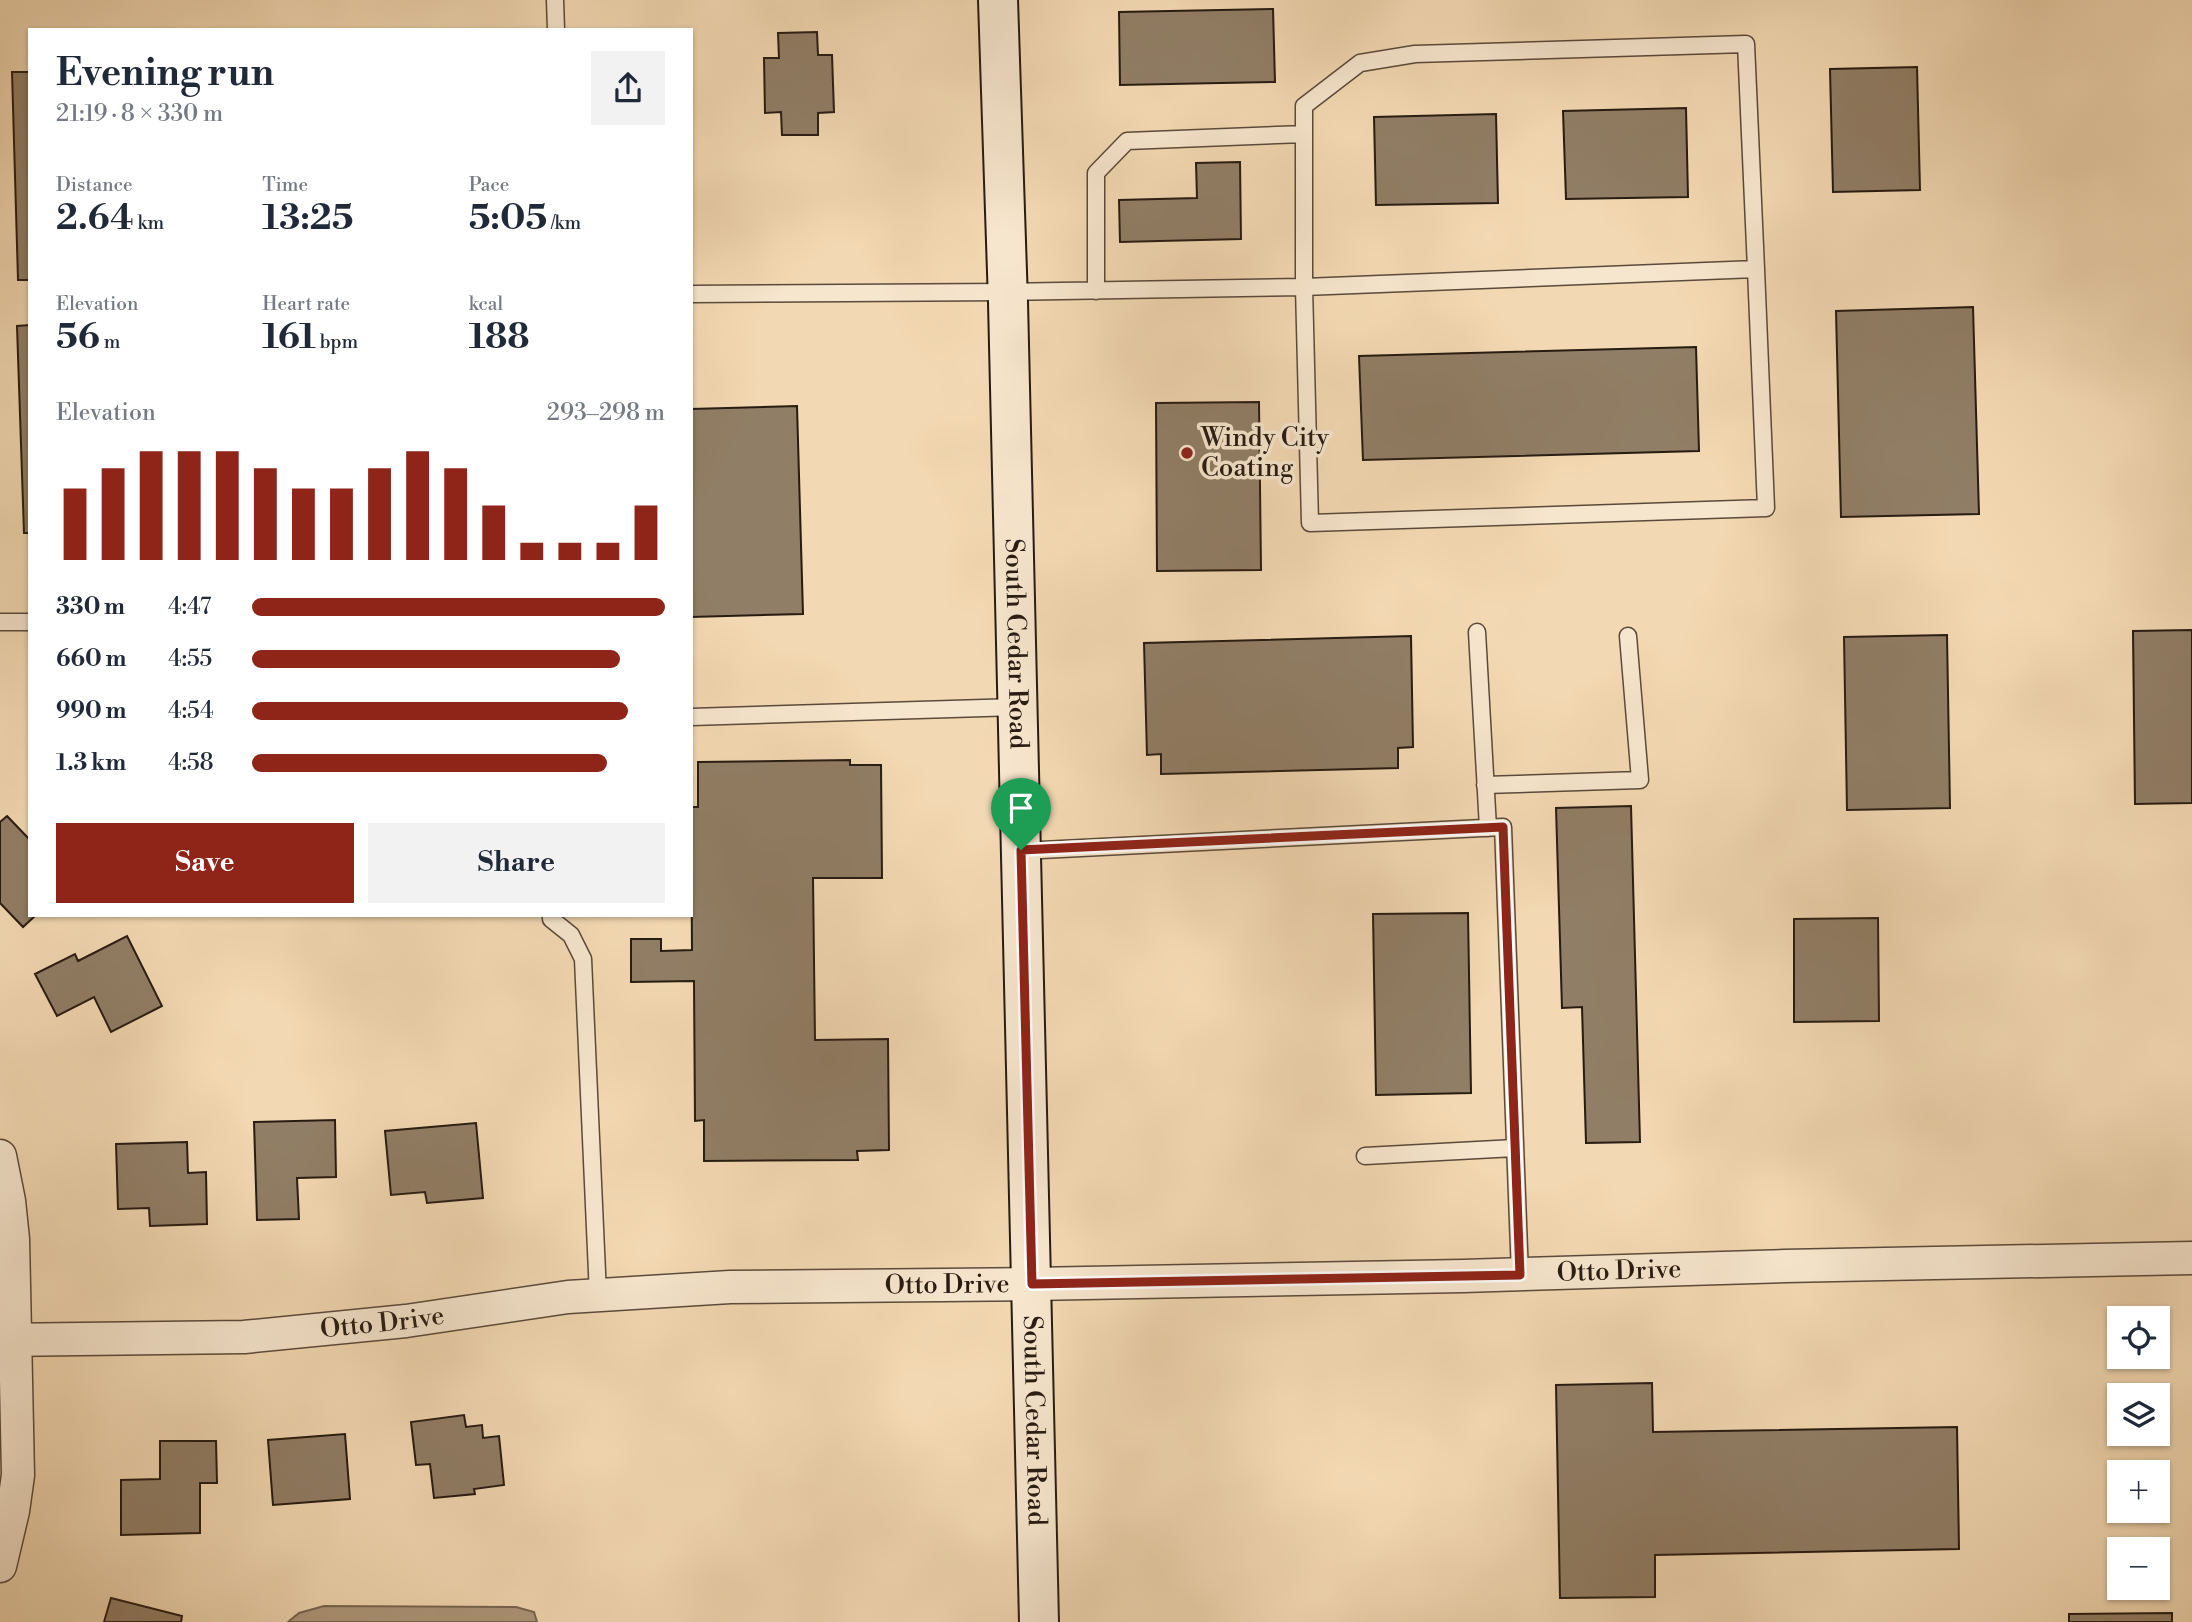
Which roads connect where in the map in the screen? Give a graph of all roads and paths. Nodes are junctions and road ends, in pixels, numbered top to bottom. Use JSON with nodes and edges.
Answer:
{"nodes":[{"id":1,"x":555,"y":0,"type":"edge"},
{"id":2,"x":998,"y":0,"type":"edge"},
{"id":3,"x":555,"y":28,"type":"edge"},
{"id":4,"x":1304,"y":134,"type":"junction"},
{"id":5,"x":1756,"y":269,"type":"junction"},
{"id":6,"x":1304,"y":288,"type":"junction"},
{"id":7,"x":1096,"y":291,"type":"junction"},
{"id":8,"x":1008,"y":292,"type":"junction"},
{"id":9,"x":693,"y":294,"type":"edge"},
{"id":10,"x":0,"y":622,"type":"edge"},
{"id":11,"x":28,"y":622,"type":"edge"},
{"id":12,"x":1477,"y":632,"type":"dead end"},
{"id":13,"x":1628,"y":636,"type":"dead end"},
{"id":14,"x":1017,"y":707,"type":"junction"},
{"id":15,"x":693,"y":716,"type":"edge"},
{"id":16,"x":1485,"y":785,"type":"junction"},
{"id":17,"x":1488,"y":828,"type":"junction"},
{"id":18,"x":1021,"y":850,"type":"junction"},
{"id":19,"x":551,"y":917,"type":"edge"},
{"id":20,"x":1515,"y":1148,"type":"junction"},
{"id":21,"x":0,"y":1156,"type":"edge"},
{"id":22,"x":1366,"y":1156,"type":"dead end"},
{"id":23,"x":2192,"y":1258,"type":"edge"},
{"id":24,"x":1520,"y":1275,"type":"junction"},
{"id":25,"x":1032,"y":1284,"type":"junction"},
{"id":26,"x":598,"y":1295,"type":"junction"},
{"id":27,"x":8,"y":1340,"type":"edge"},
{"id":28,"x":0,"y":1566,"type":"edge"},
{"id":29,"x":1039,"y":1622,"type":"edge"}],
"edges":[{"from":1,"to":3,"type":"lane"},
{"from":2,"to":8,"type":"main road","name":"South Cedar Road"},
{"from":4,"to":5,"type":"lane"},
{"from":4,"to":6,"type":"lane"},
{"from":4,"to":7,"type":"lane"},
{"from":5,"to":6,"type":"lane"},
{"from":5,"to":6,"type":"lane"},
{"from":6,"to":7,"type":"lane"},
{"from":7,"to":8,"type":"lane"},
{"from":8,"to":9,"type":"lane"},
{"from":8,"to":14,"type":"main road","name":"South Cedar Road"},
{"from":10,"to":11,"type":"lane"},
{"from":12,"to":16,"type":"lane"},
{"from":13,"to":16,"type":"lane"},
{"from":14,"to":15,"type":"lane"},
{"from":14,"to":18,"type":"main road","name":"South Cedar Road"},
{"from":16,"to":17,"type":"lane"},
{"from":17,"to":18,"type":"lane"},
{"from":17,"to":20,"type":"lane"},
{"from":18,"to":25,"type":"main road","name":"South Cedar Road"},
{"from":19,"to":26,"type":"lane"},
{"from":20,"to":22,"type":"lane"},
{"from":20,"to":24,"type":"lane"},
{"from":21,"to":27,"type":"street"},
{"from":23,"to":24,"type":"street","name":"Otto Drive"},
{"from":24,"to":25,"type":"street","name":"Otto Drive"},
{"from":25,"to":26,"type":"street","name":"Otto Drive"},
{"from":25,"to":29,"type":"main road","name":"South Cedar Road"},
{"from":26,"to":27,"type":"street","name":"Otto Drive"},
{"from":27,"to":28,"type":"street"}]}
